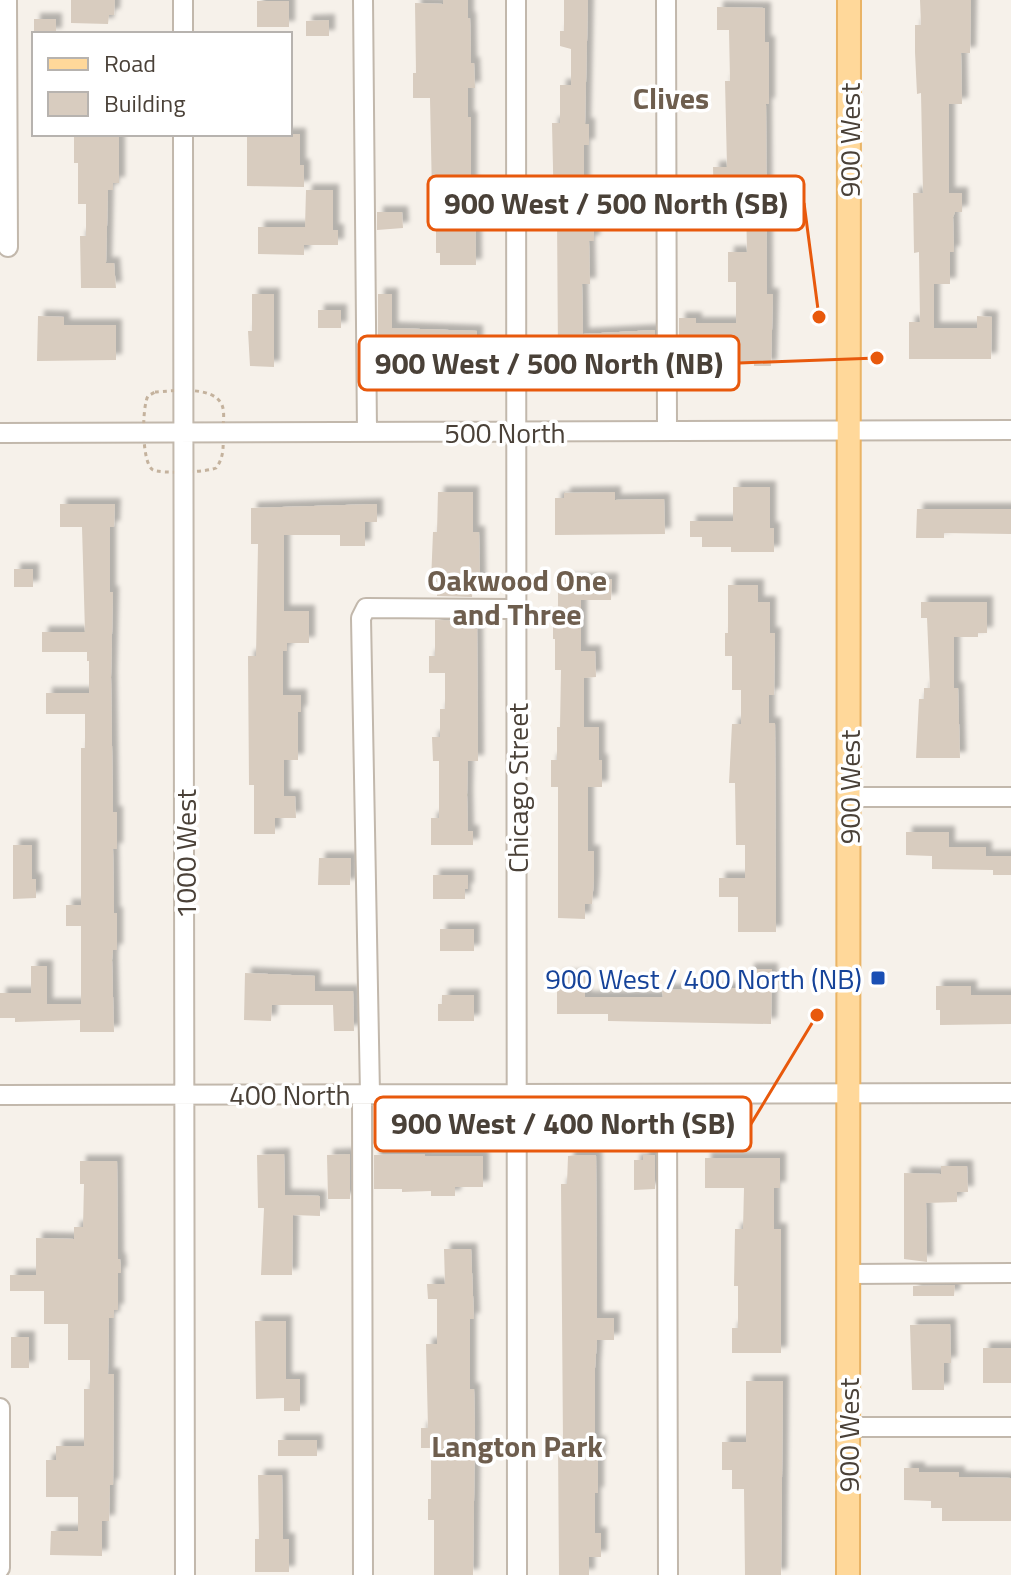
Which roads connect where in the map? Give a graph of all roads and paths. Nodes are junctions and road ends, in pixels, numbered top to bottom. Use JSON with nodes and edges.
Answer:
{"nodes":[{"id":1,"x":7,"y":0,"type":"edge"},
{"id":2,"x":183,"y":0,"type":"edge"},
{"id":3,"x":363,"y":0,"type":"edge"},
{"id":4,"x":516,"y":0,"type":"edge"},
{"id":5,"x":666,"y":0,"type":"edge"},
{"id":6,"x":849,"y":0,"type":"edge"},
{"id":7,"x":183,"y":32,"type":"edge"},
{"id":8,"x":183,"y":136,"type":"edge"},
{"id":9,"x":8,"y":247,"type":"dead end"},
{"id":10,"x":1011,"y":430,"type":"edge"},
{"id":11,"x":667,"y":431,"type":"junction"},
{"id":12,"x":848,"y":431,"type":"junction"},
{"id":13,"x":184,"y":432,"type":"junction"},
{"id":14,"x":367,"y":432,"type":"junction"},
{"id":15,"x":516,"y":432,"type":"junction"},
{"id":16,"x":0,"y":433,"type":"edge"},
{"id":17,"x":516,"y":609,"type":"junction"},
{"id":18,"x":849,"y":797,"type":"junction"},
{"id":19,"x":1011,"y":797,"type":"edge"},
{"id":20,"x":849,"y":1093,"type":"junction"},
{"id":21,"x":1011,"y":1093,"type":"edge"},
{"id":22,"x":185,"y":1094,"type":"junction"},
{"id":23,"x":366,"y":1094,"type":"junction"},
{"id":24,"x":517,"y":1094,"type":"junction"},
{"id":25,"x":667,"y":1094,"type":"junction"},
{"id":26,"x":0,"y":1095,"type":"edge"},
{"id":27,"x":1011,"y":1273,"type":"edge"},
{"id":28,"x":848,"y":1274,"type":"junction"},
{"id":29,"x":0,"y":1408,"type":"edge"},
{"id":30,"x":848,"y":1427,"type":"junction"},
{"id":31,"x":1011,"y":1427,"type":"edge"},
{"id":32,"x":0,"y":1568,"type":"edge"},
{"id":33,"x":185,"y":1575,"type":"edge"},
{"id":34,"x":363,"y":1575,"type":"edge"},
{"id":35,"x":517,"y":1575,"type":"edge"},
{"id":36,"x":668,"y":1575,"type":"edge"},
{"id":37,"x":848,"y":1575,"type":"edge"}],
"edges":[{"from":1,"to":9,"type":"street"},
{"from":2,"to":7,"type":"street"},
{"from":3,"to":14,"type":"street"},
{"from":4,"to":15,"type":"street","name":"Chicago Street"},
{"from":5,"to":11,"type":"street"},
{"from":6,"to":12,"type":"main road","name":"900 West"},
{"from":8,"to":13,"type":"street","name":"1000 West"},
{"from":10,"to":12,"type":"street","name":"500 North"},
{"from":11,"to":12,"type":"street","name":"500 North"},
{"from":11,"to":15,"type":"street","name":"500 North"},
{"from":12,"to":18,"type":"main road","name":"900 West"},
{"from":13,"to":14,"type":"street","name":"500 North"},
{"from":13,"to":16,"type":"street","name":"500 North"},
{"from":13,"to":22,"type":"street","name":"1000 West"},
{"from":14,"to":15,"type":"street","name":"500 North"},
{"from":15,"to":17,"type":"street","name":"Chicago Street"},
{"from":17,"to":23,"type":"street"},
{"from":17,"to":24,"type":"street","name":"Chicago Street"},
{"from":18,"to":19,"type":"street"},
{"from":18,"to":20,"type":"main road","name":"900 West"},
{"from":20,"to":21,"type":"street","name":"400 North"},
{"from":20,"to":25,"type":"street","name":"400 North"},
{"from":20,"to":28,"type":"main road","name":"900 West"},
{"from":22,"to":23,"type":"street","name":"400 North"},
{"from":22,"to":26,"type":"street","name":"400 North"},
{"from":22,"to":33,"type":"street","name":"1000 West"},
{"from":23,"to":24,"type":"street","name":"400 North"},
{"from":23,"to":34,"type":"street"},
{"from":24,"to":25,"type":"street","name":"400 North"},
{"from":24,"to":35,"type":"street","name":"Chicago Street"},
{"from":25,"to":36,"type":"street"},
{"from":27,"to":28,"type":"street"},
{"from":28,"to":30,"type":"main road","name":"900 West"},
{"from":29,"to":32,"type":"street"},
{"from":30,"to":31,"type":"street"},
{"from":30,"to":37,"type":"main road","name":"900 West"}]}
